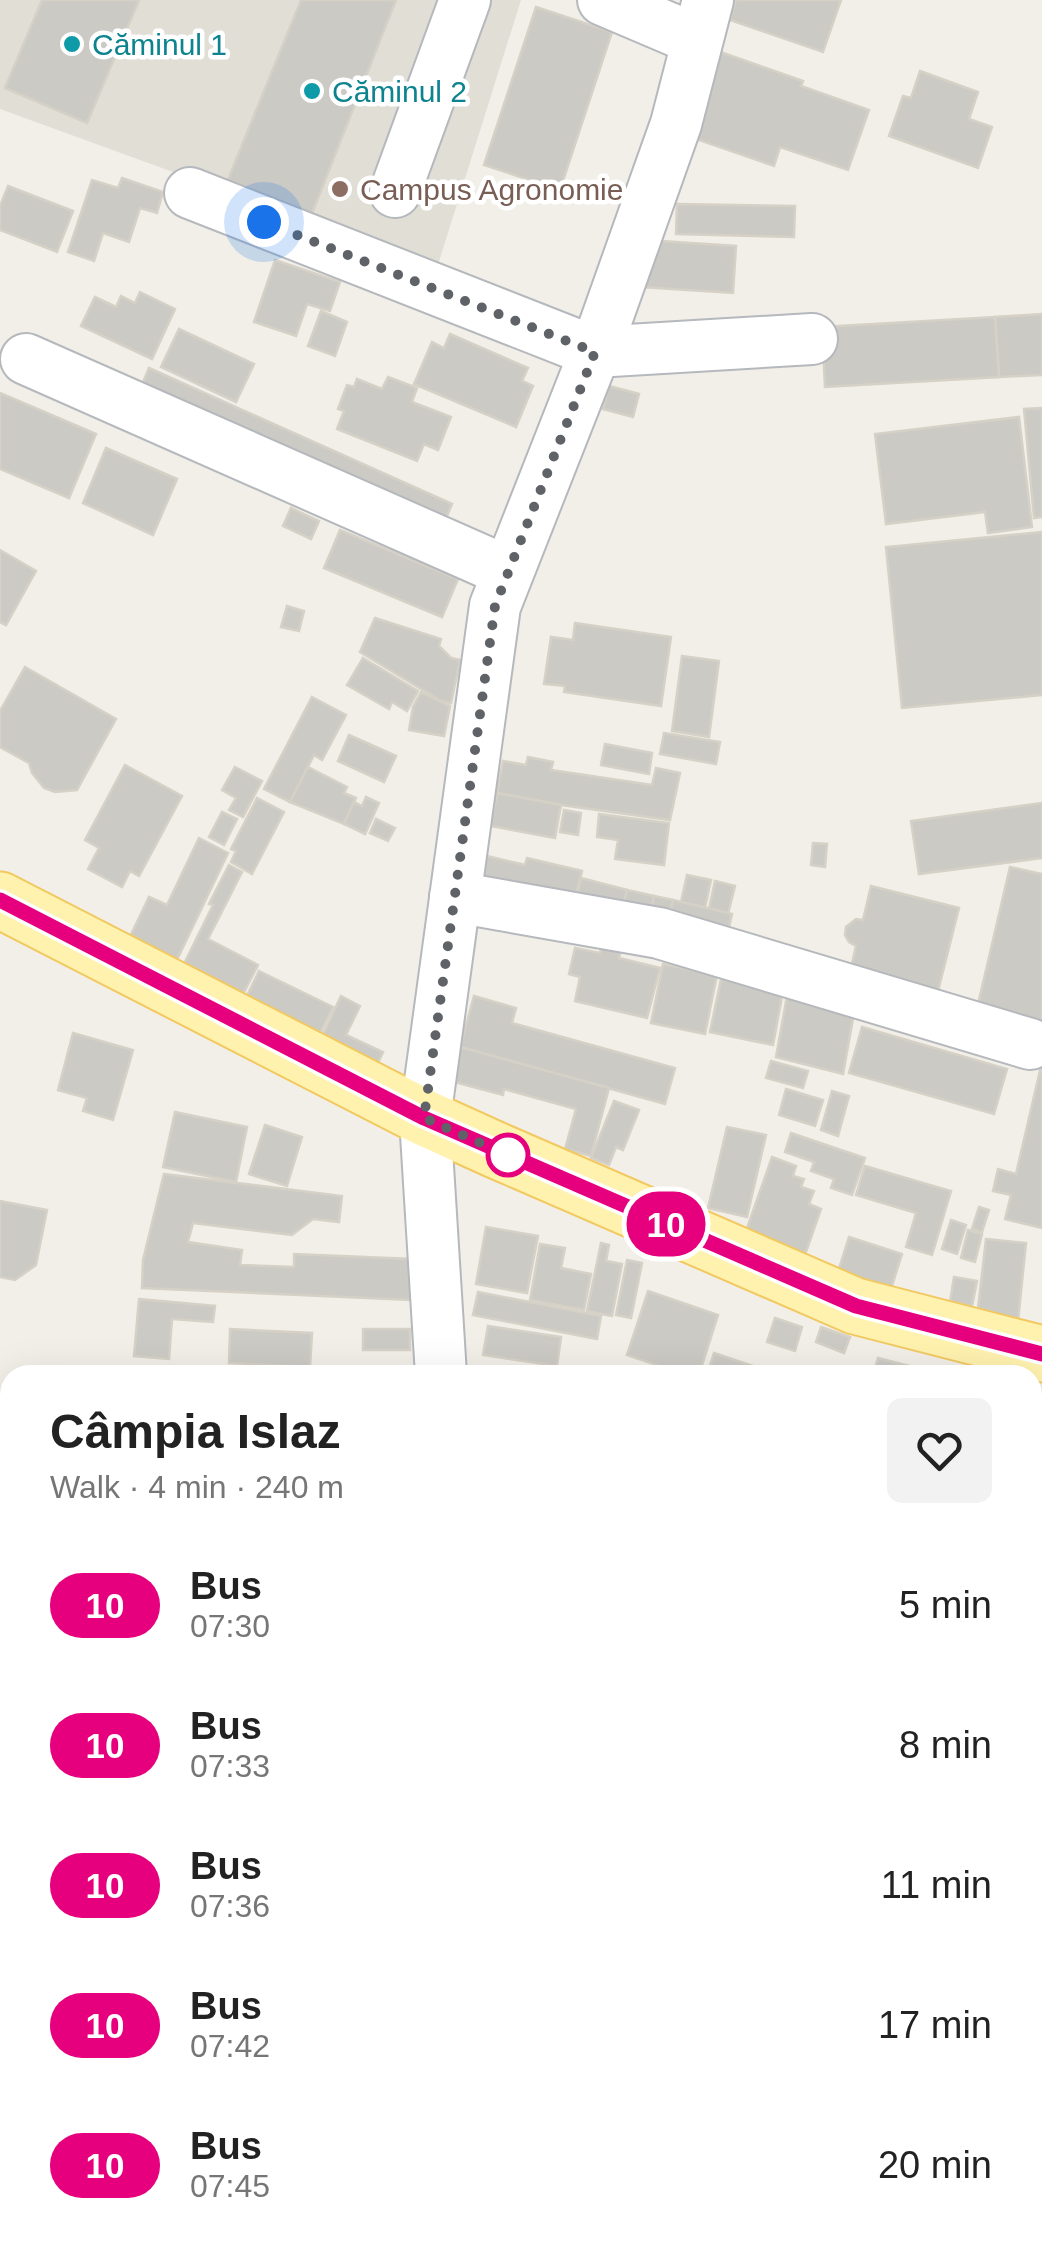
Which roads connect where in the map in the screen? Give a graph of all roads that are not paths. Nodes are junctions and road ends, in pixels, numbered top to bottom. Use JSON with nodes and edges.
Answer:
{"nodes":[{"id":1,"x":465,"y":0,"type":"edge"},
{"id":2,"x":603,"y":0,"type":"edge"},
{"id":3,"x":702,"y":20,"type":"edge"},
{"id":4,"x":395,"y":192,"type":"dead end"},
{"id":5,"x":190,"y":193,"type":"dead end"},
{"id":6,"x":812,"y":339,"type":"dead end"},
{"id":7,"x":595,"y":352,"type":"junction"},
{"id":8,"x":26,"y":358,"type":"dead end"},
{"id":9,"x":508,"y":572,"type":"junction"},
{"id":10,"x":455,"y":897,"type":"junction"},
{"id":11,"x":0,"y":900,"type":"edge"},
{"id":12,"x":1030,"y":1044,"type":"dead end"},
{"id":13,"x":424,"y":1118,"type":"junction"},
{"id":14,"x":1042,"y":1354,"type":"edge"},
{"id":15,"x":439,"y":1365,"type":"edge"}],
"edges":[{"from":1,"to":4,"type":"street"},
{"from":2,"to":3,"type":"street"},
{"from":3,"to":7,"type":"street"},
{"from":5,"to":7,"type":"street"},
{"from":6,"to":7,"type":"street"},
{"from":7,"to":9,"type":"street"},
{"from":8,"to":9,"type":"street"},
{"from":9,"to":10,"type":"street"},
{"from":10,"to":12,"type":"street"},
{"from":10,"to":13,"type":"street"},
{"from":11,"to":13,"type":"main road"},
{"from":13,"to":14,"type":"main road"},
{"from":13,"to":15,"type":"street"}]}
